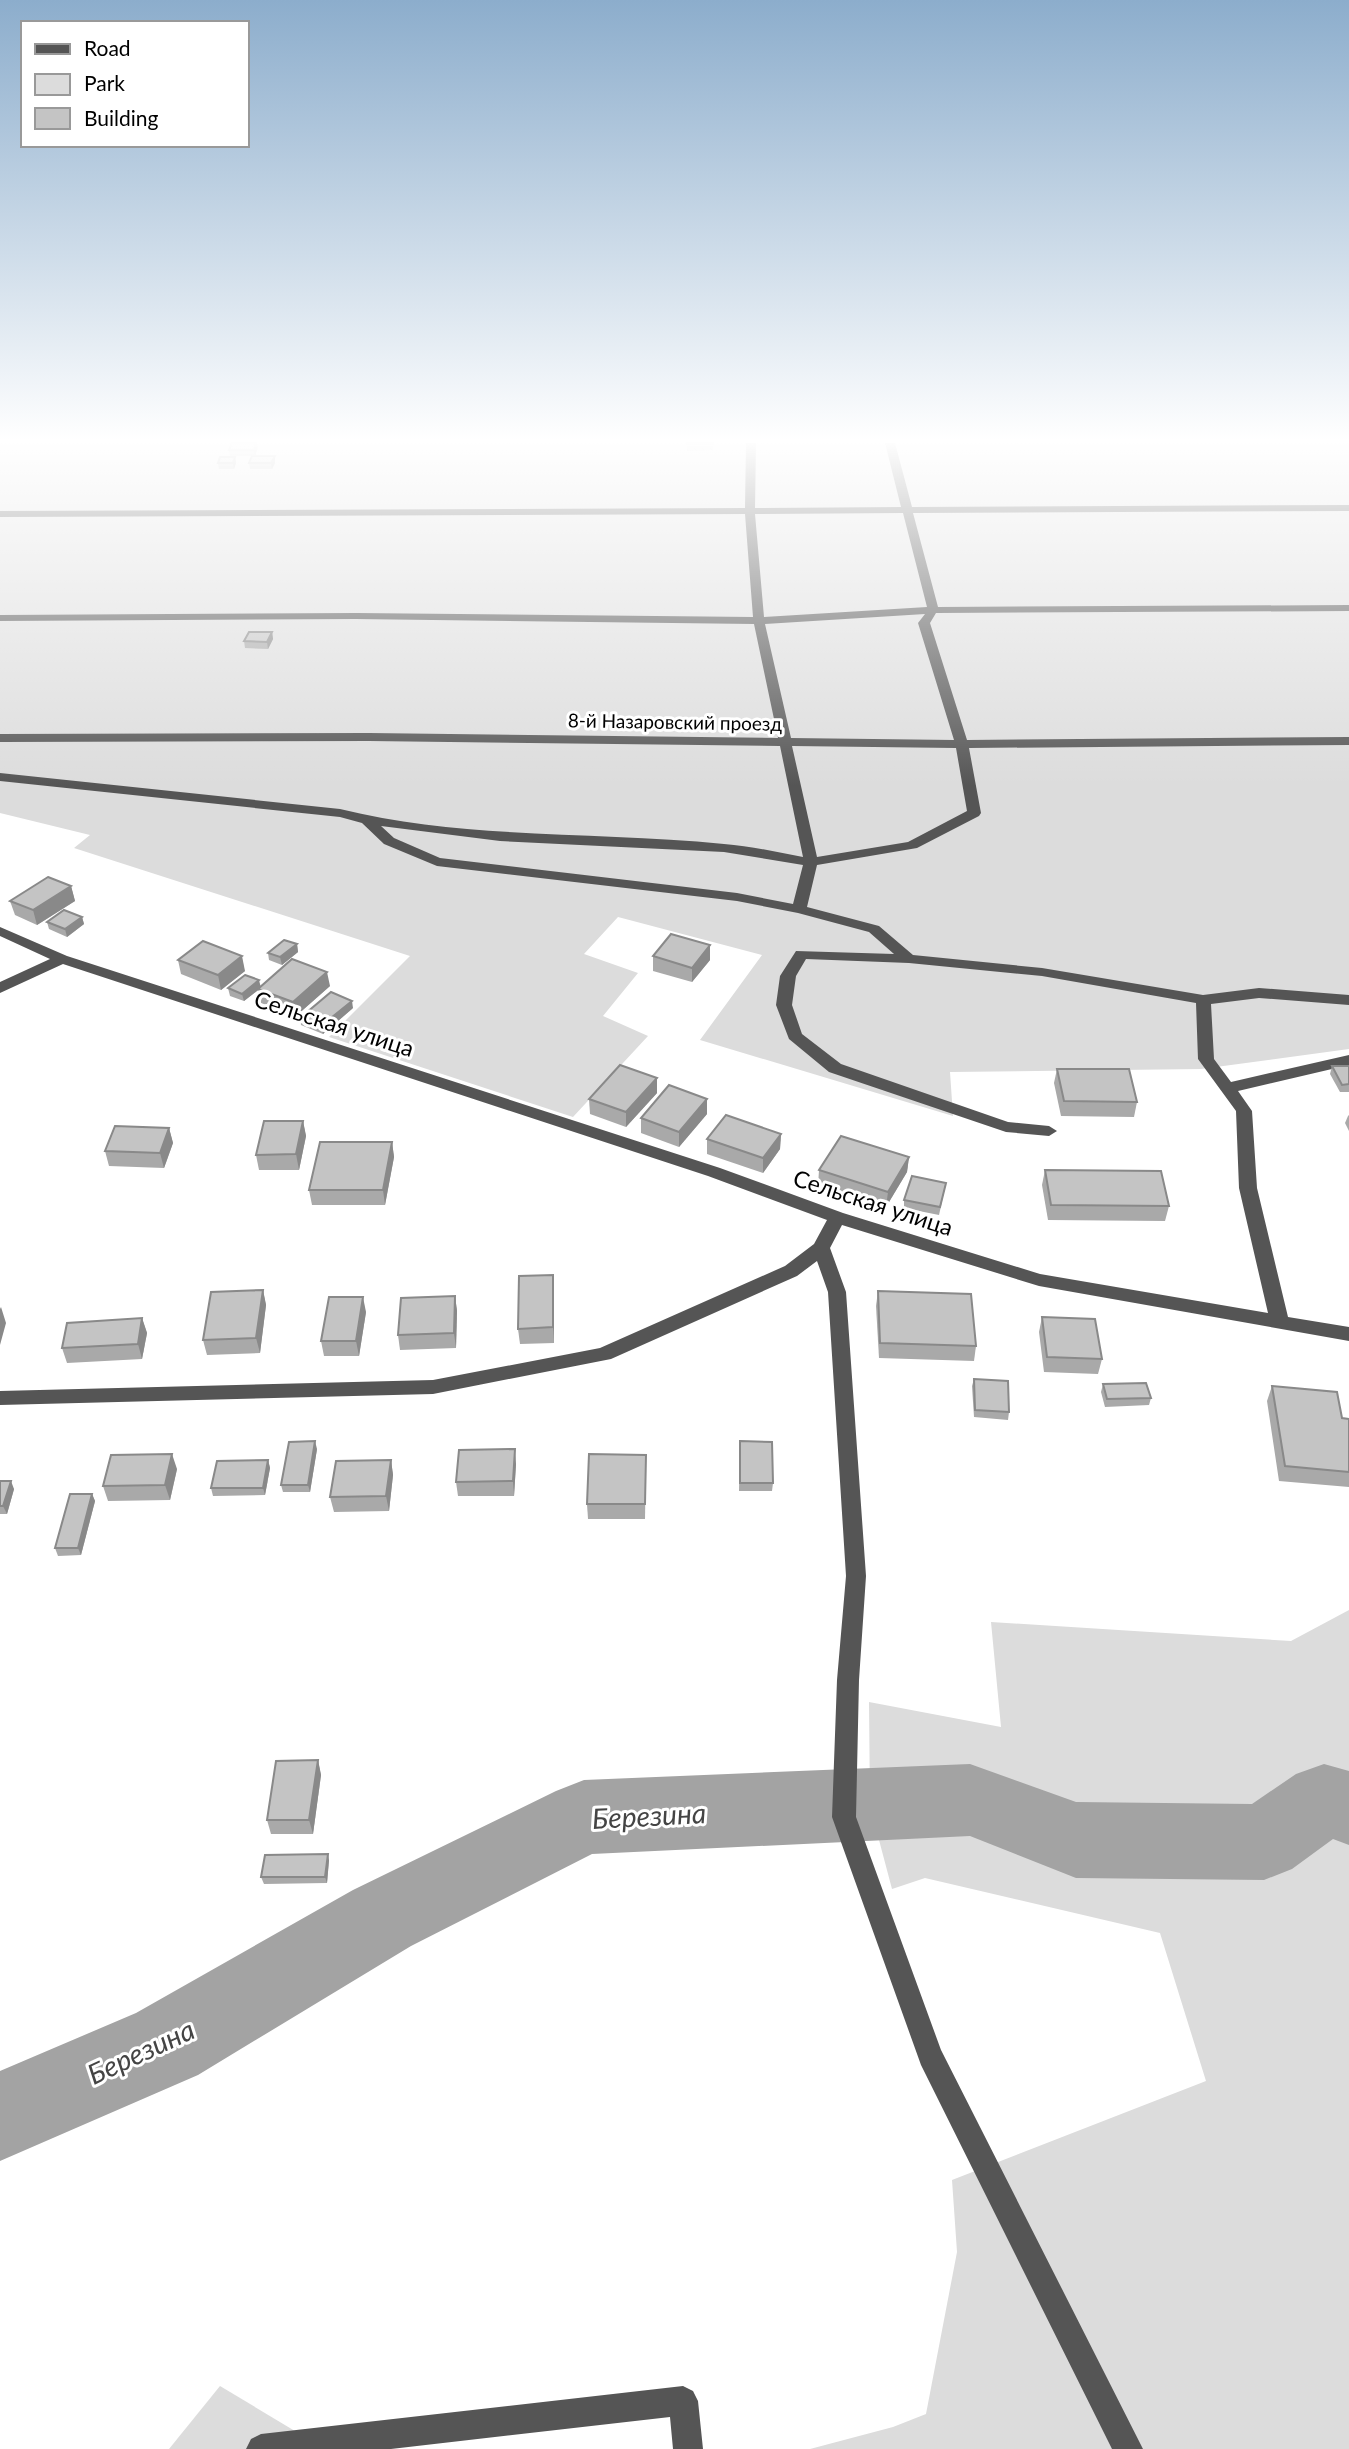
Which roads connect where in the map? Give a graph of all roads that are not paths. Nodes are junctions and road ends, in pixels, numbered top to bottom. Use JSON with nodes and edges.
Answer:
{"nodes":[{"id":1,"x":754,"y":557,"type":"edge"},
{"id":2,"x":920,"y":557,"type":"edge"},
{"id":3,"x":1349,"y":608,"type":"edge"},
{"id":4,"x":933,"y":610,"type":"junction"},
{"id":5,"x":0,"y":618,"type":"edge"},
{"id":6,"x":759,"y":621,"type":"junction"},
{"id":7,"x":0,"y":738,"type":"edge"},
{"id":8,"x":1349,"y":741,"type":"edge"},
{"id":9,"x":785,"y":743,"type":"junction"},
{"id":10,"x":962,"y":744,"type":"junction"},
{"id":11,"x":0,"y":777,"type":"edge"},
{"id":12,"x":367,"y":820,"type":"junction"},
{"id":13,"x":811,"y":862,"type":"junction"},
{"id":14,"x":799,"y":909,"type":"junction"},
{"id":15,"x":0,"y":931,"type":"edge"},
{"id":16,"x":62,"y":959,"type":"junction"},
{"id":17,"x":909,"y":959,"type":"junction"},
{"id":18,"x":0,"y":988,"type":"edge"},
{"id":19,"x":1203,"y":999,"type":"junction"},
{"id":20,"x":1349,"y":1000,"type":"edge"},
{"id":21,"x":1349,"y":1060,"type":"edge"},
{"id":22,"x":1229,"y":1088,"type":"junction"},
{"id":23,"x":1049,"y":1130,"type":"dead end"},
{"id":24,"x":838,"y":1217,"type":"junction"},
{"id":25,"x":821,"y":1248,"type":"junction"},
{"id":26,"x":1280,"y":1323,"type":"junction"},
{"id":27,"x":1349,"y":1334,"type":"edge"},
{"id":28,"x":0,"y":1398,"type":"edge"},
{"id":29,"x":261,"y":2449,"type":"edge"},
{"id":30,"x":688,"y":2449,"type":"edge"},
{"id":31,"x":1128,"y":2449,"type":"edge"}],
"edges":[{"from":1,"to":6,"type":"street"},
{"from":2,"to":4,"type":"street"},
{"from":3,"to":4,"type":"street"},
{"from":4,"to":6,"type":"street"},
{"from":4,"to":10,"type":"street"},
{"from":5,"to":6,"type":"street"},
{"from":6,"to":9,"type":"street"},
{"from":7,"to":9,"type":"street","name":"8-й Назаровский проезд"},
{"from":8,"to":10,"type":"street","name":"8-й Назаровский проезд"},
{"from":9,"to":10,"type":"street","name":"8-й Назаровский проезд"},
{"from":9,"to":13,"type":"street"},
{"from":10,"to":13,"type":"street"},
{"from":11,"to":12,"type":"street"},
{"from":12,"to":13,"type":"street"},
{"from":12,"to":14,"type":"street"},
{"from":13,"to":14,"type":"street"},
{"from":14,"to":17,"type":"street"},
{"from":15,"to":16,"type":"street","name":"Сельская улица"},
{"from":16,"to":18,"type":"street"},
{"from":16,"to":24,"type":"street","name":"Сельская улица"},
{"from":17,"to":19,"type":"street"},
{"from":17,"to":23,"type":"street"},
{"from":19,"to":20,"type":"street"},
{"from":19,"to":22,"type":"street"},
{"from":21,"to":22,"type":"street"},
{"from":22,"to":26,"type":"street"},
{"from":24,"to":25,"type":"street"},
{"from":24,"to":26,"type":"street","name":"Сельская улица"},
{"from":25,"to":28,"type":"street"},
{"from":25,"to":31,"type":"street"},
{"from":26,"to":27,"type":"street","name":"Сельская улица"},
{"from":29,"to":30,"type":"street"}]}
